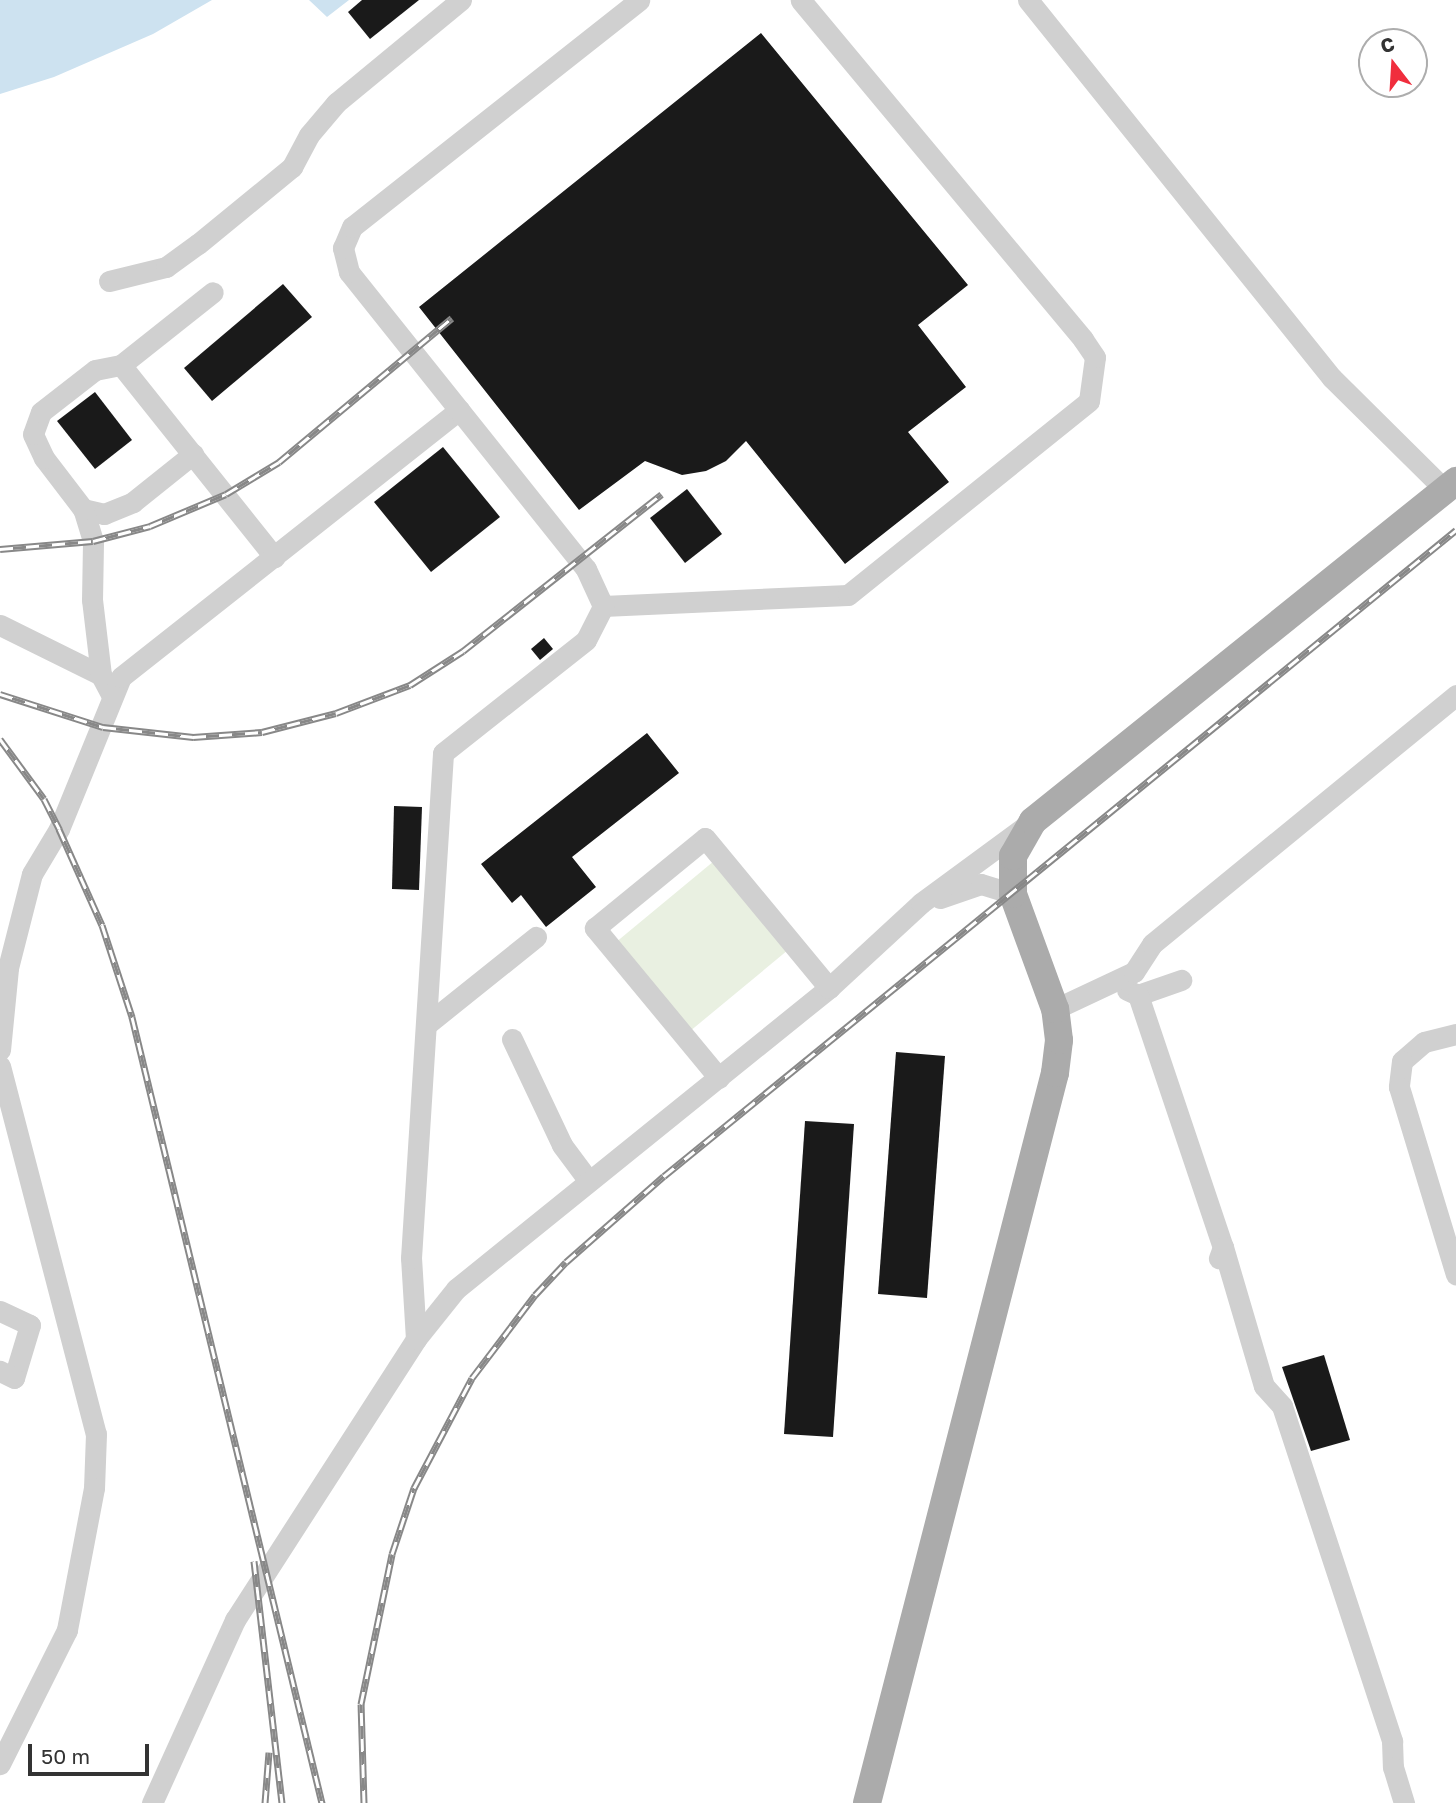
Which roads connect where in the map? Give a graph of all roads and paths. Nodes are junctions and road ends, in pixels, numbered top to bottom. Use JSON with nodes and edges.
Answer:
{"nodes":[{"id":1,"x":461,"y":0,"type":"edge"},
{"id":2,"x":639,"y":0,"type":"edge"},
{"id":3,"x":801,"y":0,"type":"edge"},
{"id":4,"x":1028,"y":0,"type":"edge"},
{"id":5,"x":109,"y":281,"type":"dead end"},
{"id":6,"x":213,"y":292,"type":"dead end"},
{"id":7,"x":121,"y":365,"type":"junction"},
{"id":8,"x":459,"y":410,"type":"junction"},
{"id":9,"x":193,"y":454,"type":"junction"},
{"id":10,"x":1450,"y":486,"type":"edge"},
{"id":11,"x":83,"y":509,"type":"junction"},
{"id":12,"x":274,"y":557,"type":"junction"},
{"id":13,"x":603,"y":606,"type":"junction"},
{"id":14,"x":0,"y":625,"type":"edge"},
{"id":15,"x":101,"y":675,"type":"junction"},
{"id":16,"x":113,"y":695,"type":"junction"},
{"id":17,"x":1456,"y":695,"type":"edge"},
{"id":18,"x":1033,"y":821,"type":"junction"},
{"id":19,"x":27,"y":893,"type":"junction"},
{"id":20,"x":1013,"y":894,"type":"junction"},
{"id":21,"x":921,"y":904,"type":"junction"},
{"id":22,"x":536,"y":937,"type":"dead end"},
{"id":23,"x":0,"y":949,"type":"edge"},
{"id":24,"x":1181,"y":980,"type":"dead end"},
{"id":25,"x":1111,"y":984,"type":"junction"},
{"id":26,"x":828,"y":988,"type":"junction"},
{"id":27,"x":1138,"y":995,"type":"junction"},
{"id":28,"x":1055,"y":1009,"type":"junction"},
{"id":29,"x":426,"y":1025,"type":"junction"},
{"id":30,"x":1456,"y":1034,"type":"edge"},
{"id":31,"x":512,"y":1039,"type":"dead end"},
{"id":32,"x":0,"y":1050,"type":"edge"},
{"id":33,"x":0,"y":1066,"type":"edge"},
{"id":34,"x":719,"y":1078,"type":"junction"},
{"id":35,"x":588,"y":1180,"type":"junction"},
{"id":36,"x":1223,"y":1247,"type":"junction"},
{"id":37,"x":1215,"y":1268,"type":"dead end"},
{"id":38,"x":1456,"y":1275,"type":"edge"},
{"id":39,"x":0,"y":1311,"type":"edge"},
{"id":40,"x":416,"y":1339,"type":"junction"},
{"id":41,"x":0,"y":1371,"type":"edge"},
{"id":42,"x":0,"y":1764,"type":"edge"},
{"id":43,"x":152,"y":1803,"type":"edge"},
{"id":44,"x":867,"y":1803,"type":"edge"},
{"id":45,"x":1404,"y":1803,"type":"edge"}],
"edges":[{"from":1,"to":5,"type":"lane"},
{"from":2,"to":8,"type":"lane"},
{"from":3,"to":13,"type":"lane"},
{"from":4,"to":10,"type":"lane"},
{"from":6,"to":7,"type":"lane"},
{"from":7,"to":9,"type":"lane"},
{"from":7,"to":11,"type":"lane"},
{"from":8,"to":12,"type":"lane"},
{"from":8,"to":13,"type":"lane"},
{"from":9,"to":11,"type":"lane"},
{"from":9,"to":12,"type":"lane"},
{"from":10,"to":18,"type":"main road"},
{"from":11,"to":15,"type":"lane"},
{"from":12,"to":16,"type":"lane"},
{"from":13,"to":29,"type":"lane"},
{"from":14,"to":15,"type":"lane"},
{"from":15,"to":16,"type":"lane"},
{"from":16,"to":19,"type":"lane"},
{"from":17,"to":25,"type":"lane"},
{"from":18,"to":20,"type":"main road"},
{"from":18,"to":21,"type":"lane"},
{"from":19,"to":23,"type":"lane"},
{"from":19,"to":32,"type":"lane"},
{"from":20,"to":21,"type":"lane"},
{"from":20,"to":28,"type":"main road"},
{"from":21,"to":26,"type":"lane"},
{"from":22,"to":29,"type":"lane"},
{"from":24,"to":27,"type":"lane"},
{"from":25,"to":27,"type":"lane"},
{"from":25,"to":28,"type":"lane"},
{"from":26,"to":34,"type":"lane"},
{"from":26,"to":34,"type":"lane"},
{"from":27,"to":36,"type":"lane"},
{"from":28,"to":44,"type":"main road"},
{"from":29,"to":40,"type":"lane"},
{"from":30,"to":38,"type":"lane"},
{"from":31,"to":35,"type":"lane"},
{"from":33,"to":42,"type":"lane"},
{"from":34,"to":35,"type":"lane"},
{"from":35,"to":40,"type":"lane"},
{"from":36,"to":37,"type":"lane"},
{"from":36,"to":45,"type":"lane"},
{"from":39,"to":41,"type":"lane"},
{"from":40,"to":43,"type":"lane"}]}
